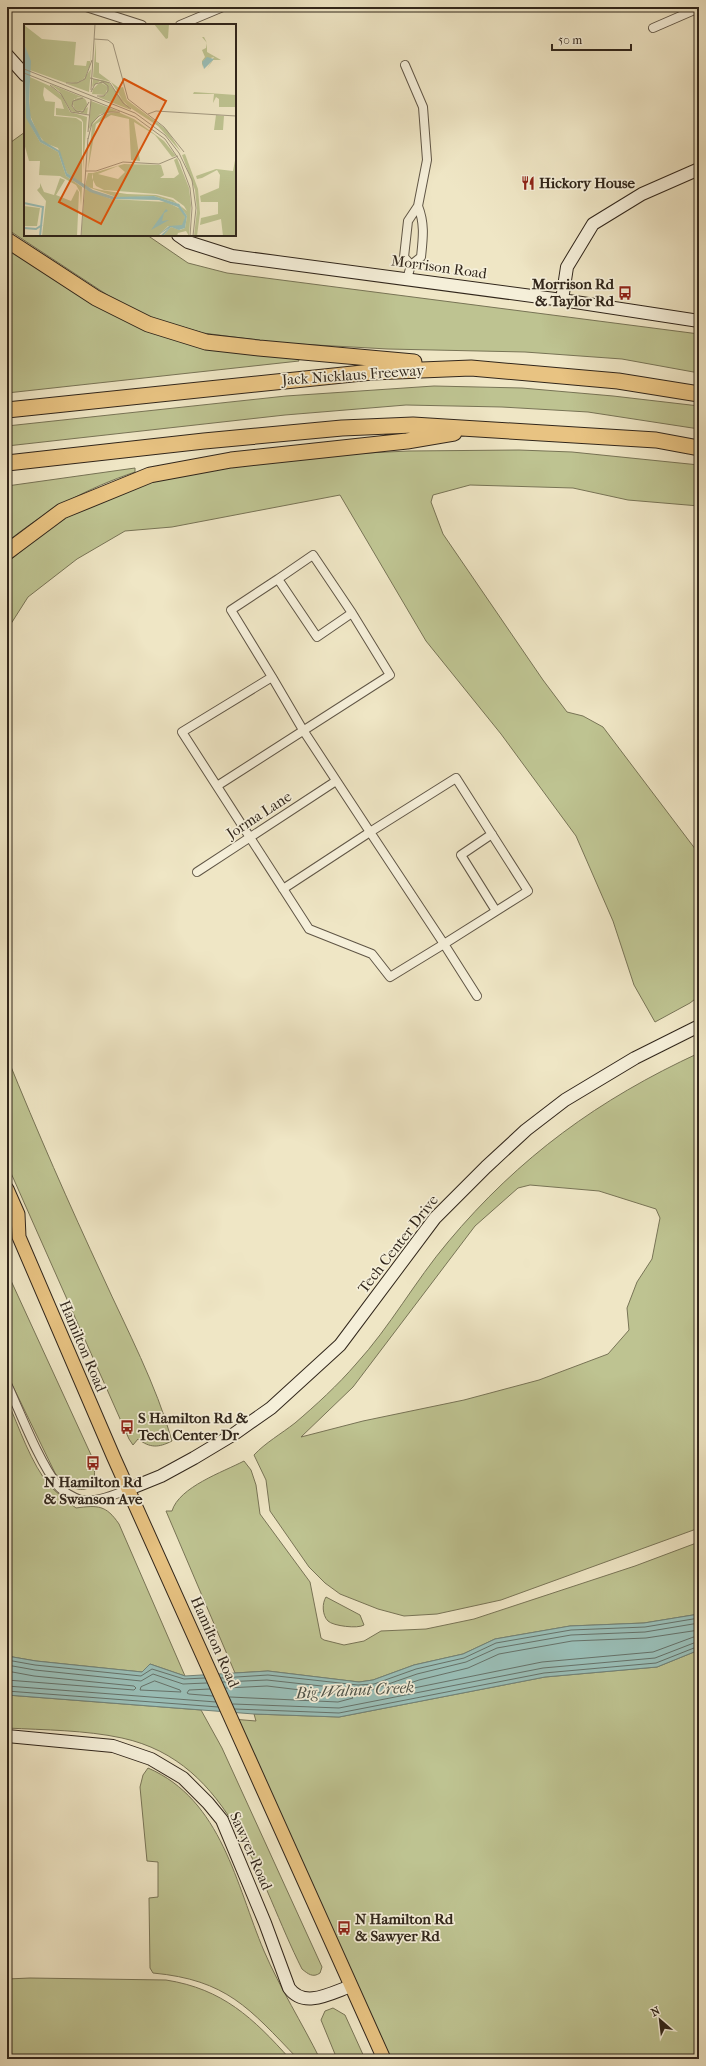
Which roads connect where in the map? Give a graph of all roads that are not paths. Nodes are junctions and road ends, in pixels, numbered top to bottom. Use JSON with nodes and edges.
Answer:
{"nodes":[{"id":1,"x":86,"y":7,"type":"edge"},
{"id":2,"x":223,"y":7,"type":"edge"},
{"id":3,"x":699,"y":8,"type":"edge"},
{"id":4,"x":139,"y":24,"type":"edge"},
{"id":5,"x":182,"y":24,"type":"edge"},
{"id":6,"x":653,"y":28,"type":"dead end"},
{"id":7,"x":7,"y":55,"type":"edge"},
{"id":8,"x":405,"y":65,"type":"dead end"},
{"id":9,"x":24,"y":74,"type":"edge"},
{"id":10,"x":699,"y":170,"type":"edge"},
{"id":11,"x":418,"y":206,"type":"junction"},
{"id":12,"x":179,"y":236,"type":"edge"},
{"id":13,"x":7,"y":240,"type":"edge"},
{"id":14,"x":410,"y":265,"type":"junction"},
{"id":15,"x":407,"y":279,"type":"junction"},
{"id":16,"x":562,"y":300,"type":"junction"},
{"id":17,"x":699,"y":321,"type":"edge"},
{"id":18,"x":471,"y":368,"type":"junction"},
{"id":19,"x":699,"y":394,"type":"edge"},
{"id":20,"x":7,"y":410,"type":"edge"},
{"id":21,"x":481,"y":429,"type":"junction"},
{"id":22,"x":699,"y":448,"type":"edge"},
{"id":23,"x":7,"y":462,"type":"edge"},
{"id":24,"x":7,"y":552,"type":"edge"},
{"id":25,"x":278,"y":579,"type":"junction"},
{"id":26,"x":352,"y":613,"type":"junction"},
{"id":27,"x":272,"y":677,"type":"junction"},
{"id":28,"x":303,"y":730,"type":"junction"},
{"id":29,"x":336,"y":781,"type":"junction"},
{"id":30,"x":217,"y":786,"type":"junction"},
{"id":31,"x":370,"y":832,"type":"junction"},
{"id":32,"x":492,"y":834,"type":"junction"},
{"id":33,"x":250,"y":838,"type":"junction"},
{"id":34,"x":197,"y":872,"type":"dead end"},
{"id":35,"x":282,"y":889,"type":"junction"},
{"id":36,"x":496,"y":911,"type":"junction"},
{"id":37,"x":444,"y":944,"type":"junction"},
{"id":38,"x":477,"y":996,"type":"dead end"},
{"id":39,"x":699,"y":1026,"type":"edge"},
{"id":40,"x":7,"y":1189,"type":"edge"},
{"id":41,"x":7,"y":1228,"type":"edge"},
{"id":42,"x":19,"y":1237,"type":"junction"},
{"id":43,"x":7,"y":1384,"type":"edge"},
{"id":44,"x":129,"y":1489,"type":"junction"},
{"id":45,"x":7,"y":1736,"type":"edge"},
{"id":46,"x":351,"y":1986,"type":"junction"},
{"id":47,"x":384,"y":2059,"type":"edge"}],
"edges":[{"from":1,"to":4,"type":"street"},
{"from":2,"to":5,"type":"street"},
{"from":3,"to":6,"type":"street"},
{"from":7,"to":9,"type":"main road"},
{"from":8,"to":11,"type":"street"},
{"from":10,"to":16,"type":"main road"},
{"from":11,"to":14,"type":"street"},
{"from":11,"to":14,"type":"street"},
{"from":12,"to":15,"type":"main road","name":"Morrison Road"},
{"from":13,"to":18,"type":"highway"},
{"from":14,"to":15,"type":"street"},
{"from":15,"to":16,"type":"main road","name":"Morrison Road"},
{"from":16,"to":17,"type":"main road","name":"Morrison Road"},
{"from":18,"to":19,"type":"highway","name":"Jack Nicklaus Freeway"},
{"from":18,"to":20,"type":"highway","name":"Jack Nicklaus Freeway"},
{"from":21,"to":22,"type":"highway"},
{"from":21,"to":23,"type":"highway"},
{"from":21,"to":24,"type":"highway"},
{"from":25,"to":26,"type":"street"},
{"from":25,"to":26,"type":"street"},
{"from":25,"to":27,"type":"street"},
{"from":26,"to":28,"type":"street"},
{"from":27,"to":28,"type":"street"},
{"from":27,"to":30,"type":"street"},
{"from":28,"to":29,"type":"street"},
{"from":28,"to":30,"type":"street"},
{"from":29,"to":31,"type":"street"},
{"from":29,"to":33,"type":"street","name":"Jorma Lane"},
{"from":30,"to":33,"type":"street"},
{"from":31,"to":32,"type":"street"},
{"from":31,"to":35,"type":"street"},
{"from":31,"to":37,"type":"street"},
{"from":32,"to":36,"type":"street"},
{"from":32,"to":36,"type":"street"},
{"from":33,"to":34,"type":"street","name":"Jorma Lane"},
{"from":33,"to":35,"type":"street"},
{"from":35,"to":37,"type":"street"},
{"from":36,"to":37,"type":"street"},
{"from":37,"to":38,"type":"street"},
{"from":39,"to":44,"type":"main road","name":"Tech Center Drive"},
{"from":40,"to":42,"type":"main road","name":"Hamilton Road"},
{"from":41,"to":42,"type":"main road","name":"Hamilton Road"},
{"from":42,"to":44,"type":"main road","name":"Hamilton Road"},
{"from":43,"to":44,"type":"street"},
{"from":44,"to":46,"type":"main road","name":"Hamilton Road"},
{"from":45,"to":46,"type":"main road","name":"Sawyer Road"},
{"from":46,"to":47,"type":"main road","name":"Hamilton Road"}]}
